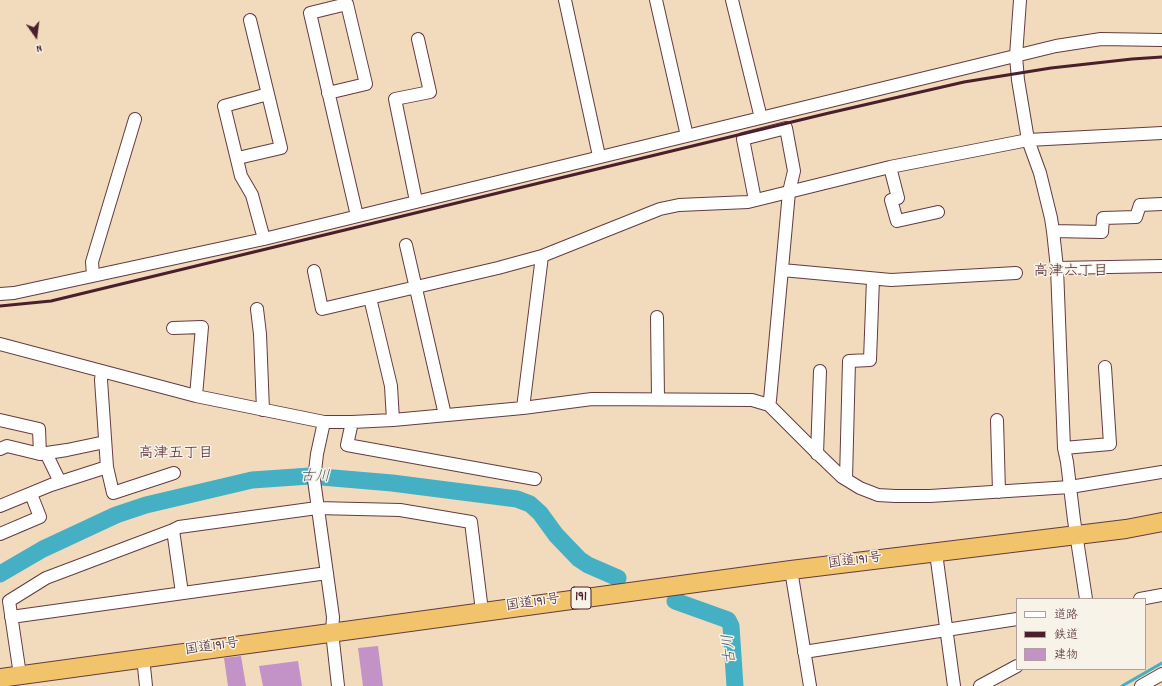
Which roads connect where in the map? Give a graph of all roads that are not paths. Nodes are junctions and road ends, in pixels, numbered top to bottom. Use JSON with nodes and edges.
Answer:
{"nodes":[{"id":1,"x":565,"y":0,"type":"edge"},
{"id":2,"x":656,"y":0,"type":"edge"},
{"id":3,"x":732,"y":0,"type":"edge"},
{"id":4,"x":1020,"y":0,"type":"edge"},
{"id":5,"x":250,"y":20,"type":"dead end"},
{"id":6,"x":418,"y":39,"type":"dead end"},
{"id":7,"x":1162,"y":40,"type":"edge"},
{"id":8,"x":1016,"y":56,"type":"junction"},
{"id":9,"x":328,"y":93,"type":"junction"},
{"id":10,"x":268,"y":94,"type":"junction"},
{"id":11,"x":761,"y":118,"type":"junction"},
{"id":12,"x":135,"y":119,"type":"dead end"},
{"id":13,"x":1162,"y":133,"type":"edge"},
{"id":14,"x":688,"y":136,"type":"junction"},
{"id":15,"x":1028,"y":140,"type":"junction"},
{"id":16,"x":599,"y":156,"type":"junction"},
{"id":17,"x":238,"y":158,"type":"junction"},
{"id":18,"x":890,"y":167,"type":"junction"},
{"id":19,"x":789,"y":192,"type":"junction"},
{"id":20,"x":755,"y":200,"type":"junction"},
{"id":21,"x":416,"y":201,"type":"junction"},
{"id":22,"x":1162,"y":204,"type":"edge"},
{"id":23,"x":938,"y":212,"type":"dead end"},
{"id":24,"x":357,"y":216,"type":"junction"},
{"id":25,"x":1053,"y":230,"type":"junction"},
{"id":26,"x":264,"y":239,"type":"junction"},
{"id":27,"x":406,"y":245,"type":"dead end"},
{"id":28,"x":542,"y":256,"type":"junction"},
{"id":29,"x":1162,"y":266,"type":"edge"},
{"id":30,"x":1056,"y":268,"type":"junction"},
{"id":31,"x":782,"y":270,"type":"junction"},
{"id":32,"x":314,"y":271,"type":"dead end"},
{"id":33,"x":1016,"y":273,"type":"dead end"},
{"id":34,"x":93,"y":276,"type":"junction"},
{"id":35,"x":873,"y":279,"type":"junction"},
{"id":36,"x":416,"y":286,"type":"junction"},
{"id":37,"x":0,"y":294,"type":"edge"},
{"id":38,"x":370,"y":298,"type":"junction"},
{"id":39,"x":257,"y":309,"type":"dead end"},
{"id":40,"x":657,"y":317,"type":"dead end"},
{"id":41,"x":173,"y":328,"type":"dead end"},
{"id":42,"x":0,"y":344,"type":"edge"},
{"id":43,"x":1105,"y":367,"type":"dead end"},
{"id":44,"x":102,"y":372,"type":"junction"},
{"id":45,"x":820,"y":372,"type":"dead end"},
{"id":46,"x":196,"y":396,"type":"junction"},
{"id":47,"x":658,"y":398,"type":"junction"},
{"id":48,"x":769,"y":405,"type":"junction"},
{"id":49,"x":523,"y":408,"type":"junction"},
{"id":50,"x":263,"y":410,"type":"junction"},
{"id":51,"x":445,"y":415,"type":"junction"},
{"id":52,"x":0,"y":420,"type":"edge"},
{"id":53,"x":392,"y":420,"type":"junction"},
{"id":54,"x":997,"y":420,"type":"dead end"},
{"id":55,"x":324,"y":422,"type":"junction"},
{"id":56,"x":352,"y":422,"type":"junction"},
{"id":57,"x":105,"y":442,"type":"junction"},
{"id":58,"x":1064,"y":448,"type":"junction"},
{"id":59,"x":0,"y":449,"type":"edge"},
{"id":60,"x":43,"y":454,"type":"junction"},
{"id":61,"x":817,"y":454,"type":"junction"},
{"id":62,"x":107,"y":467,"type":"junction"},
{"id":63,"x":1162,"y":472,"type":"edge"},
{"id":64,"x":174,"y":473,"type":"dead end"},
{"id":65,"x":535,"y":478,"type":"dead end"},
{"id":66,"x":846,"y":479,"type":"junction"},
{"id":67,"x":60,"y":482,"type":"junction"},
{"id":68,"x":1070,"y":487,"type":"junction"},
{"id":69,"x":999,"y":492,"type":"junction"},
{"id":70,"x":31,"y":494,"type":"junction"},
{"id":71,"x":0,"y":506,"type":"edge"},
{"id":72,"x":317,"y":508,"type":"junction"},
{"id":73,"x":1162,"y":522,"type":"edge"},
{"id":74,"x":173,"y":530,"type":"junction"},
{"id":75,"x":0,"y":534,"type":"edge"},
{"id":76,"x":1077,"y":536,"type":"junction"},
{"id":77,"x":936,"y":553,"type":"junction"},
{"id":78,"x":791,"y":570,"type":"junction"},
{"id":79,"x":327,"y":572,"type":"junction"},
{"id":80,"x":182,"y":593,"type":"junction"},
{"id":81,"x":1162,"y":595,"type":"edge"},
{"id":82,"x":1086,"y":598,"type":"edge"},
{"id":83,"x":1146,"y":598,"type":"edge"},
{"id":84,"x":482,"y":611,"type":"junction"},
{"id":85,"x":11,"y":617,"type":"junction"},
{"id":86,"x":1016,"y":620,"type":"edge"},
{"id":87,"x":947,"y":630,"type":"junction"},
{"id":88,"x":332,"y":632,"type":"junction"},
{"id":89,"x":804,"y":652,"type":"junction"},
{"id":90,"x":142,"y":657,"type":"junction"},
{"id":91,"x":1016,"y":667,"type":"edge"},
{"id":92,"x":1162,"y":674,"type":"edge"},
{"id":93,"x":12,"y":679,"type":"edge"},
{"id":94,"x":146,"y":686,"type":"edge"},
{"id":95,"x":338,"y":686,"type":"edge"},
{"id":96,"x":810,"y":686,"type":"edge"},
{"id":97,"x":954,"y":686,"type":"edge"},
{"id":98,"x":980,"y":686,"type":"edge"},
{"id":99,"x":1141,"y":686,"type":"edge"}],
"edges":[{"from":1,"to":16,"type":"street"},
{"from":2,"to":14,"type":"street"},
{"from":3,"to":11,"type":"street"},
{"from":4,"to":8,"type":"street"},
{"from":5,"to":10,"type":"street"},
{"from":6,"to":21,"type":"street"},
{"from":7,"to":8,"type":"street"},
{"from":8,"to":11,"type":"street"},
{"from":8,"to":15,"type":"street"},
{"from":9,"to":9,"type":"street"},
{"from":9,"to":24,"type":"street"},
{"from":10,"to":17,"type":"street"},
{"from":10,"to":17,"type":"street"},
{"from":11,"to":14,"type":"street"},
{"from":12,"to":34,"type":"street"},
{"from":13,"to":15,"type":"street"},
{"from":14,"to":16,"type":"street"},
{"from":15,"to":18,"type":"street"},
{"from":15,"to":25,"type":"street"},
{"from":16,"to":21,"type":"street"},
{"from":17,"to":26,"type":"street"},
{"from":18,"to":19,"type":"street"},
{"from":18,"to":23,"type":"street"},
{"from":19,"to":20,"type":"street"},
{"from":19,"to":20,"type":"street"},
{"from":19,"to":31,"type":"street"},
{"from":20,"to":28,"type":"street"},
{"from":21,"to":24,"type":"street"},
{"from":22,"to":25,"type":"street"},
{"from":24,"to":26,"type":"street"},
{"from":25,"to":30,"type":"street"},
{"from":26,"to":34,"type":"street"},
{"from":27,"to":36,"type":"street"},
{"from":28,"to":36,"type":"street"},
{"from":28,"to":49,"type":"street"},
{"from":29,"to":30,"type":"street"},
{"from":30,"to":58,"type":"street"},
{"from":31,"to":35,"type":"street"},
{"from":31,"to":48,"type":"street"},
{"from":32,"to":38,"type":"street"},
{"from":33,"to":35,"type":"street"},
{"from":34,"to":37,"type":"street"},
{"from":35,"to":66,"type":"street"},
{"from":36,"to":38,"type":"street"},
{"from":36,"to":51,"type":"street"},
{"from":38,"to":53,"type":"street"},
{"from":39,"to":50,"type":"street"},
{"from":40,"to":47,"type":"street"},
{"from":41,"to":46,"type":"street"},
{"from":42,"to":44,"type":"street"},
{"from":43,"to":58,"type":"street"},
{"from":44,"to":46,"type":"street"},
{"from":44,"to":57,"type":"street"},
{"from":45,"to":61,"type":"street"},
{"from":46,"to":50,"type":"street"},
{"from":47,"to":48,"type":"street"},
{"from":47,"to":49,"type":"street"},
{"from":48,"to":61,"type":"street"},
{"from":49,"to":51,"type":"street"},
{"from":50,"to":55,"type":"street"},
{"from":51,"to":53,"type":"street"},
{"from":52,"to":60,"type":"street"},
{"from":53,"to":56,"type":"street"},
{"from":54,"to":69,"type":"street"},
{"from":55,"to":56,"type":"street"},
{"from":55,"to":72,"type":"street"},
{"from":56,"to":65,"type":"street"},
{"from":57,"to":60,"type":"street"},
{"from":57,"to":62,"type":"street"},
{"from":58,"to":68,"type":"street"},
{"from":59,"to":60,"type":"street"},
{"from":60,"to":67,"type":"street"},
{"from":61,"to":66,"type":"street"},
{"from":62,"to":64,"type":"street"},
{"from":62,"to":67,"type":"street"},
{"from":63,"to":68,"type":"street"},
{"from":66,"to":69,"type":"street"},
{"from":67,"to":70,"type":"street"},
{"from":68,"to":69,"type":"street"},
{"from":68,"to":76,"type":"street"},
{"from":70,"to":71,"type":"street"},
{"from":70,"to":75,"type":"street"},
{"from":72,"to":74,"type":"street"},
{"from":72,"to":79,"type":"street"},
{"from":72,"to":84,"type":"street"},
{"from":73,"to":76,"type":"highway","name":"国道191号","number":"191"},
{"from":74,"to":80,"type":"street"},
{"from":74,"to":85,"type":"street"},
{"from":76,"to":77,"type":"highway","name":"国道191号","number":"191"},
{"from":76,"to":82,"type":"street"},
{"from":77,"to":78,"type":"highway","name":"国道191号","number":"191"},
{"from":77,"to":87,"type":"street"},
{"from":78,"to":84,"type":"highway","name":"国道191号","number":"191"},
{"from":78,"to":89,"type":"street"},
{"from":79,"to":80,"type":"street"},
{"from":79,"to":88,"type":"street"},
{"from":80,"to":85,"type":"street"},
{"from":81,"to":83,"type":"street"},
{"from":84,"to":88,"type":"highway","name":"国道191号","number":"191"},
{"from":85,"to":93,"type":"street"},
{"from":86,"to":87,"type":"street"},
{"from":87,"to":89,"type":"street"},
{"from":87,"to":97,"type":"street"},
{"from":88,"to":90,"type":"highway","name":"国道191号","number":"191"},
{"from":88,"to":95,"type":"street"},
{"from":89,"to":96,"type":"street"},
{"from":90,"to":93,"type":"highway","name":"国道191号","number":"191"},
{"from":90,"to":94,"type":"street"},
{"from":91,"to":98,"type":"street"},
{"from":92,"to":99,"type":"street"}]}
